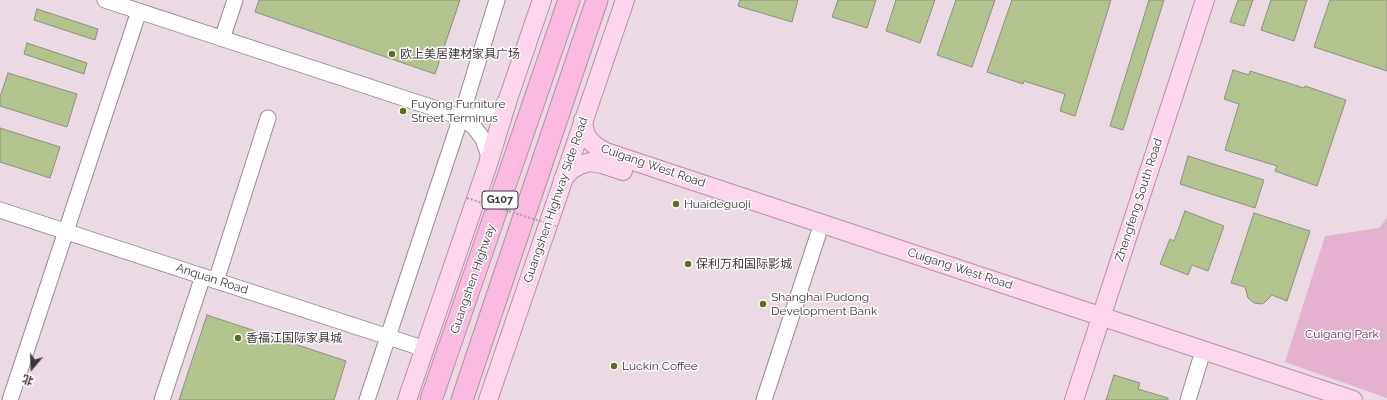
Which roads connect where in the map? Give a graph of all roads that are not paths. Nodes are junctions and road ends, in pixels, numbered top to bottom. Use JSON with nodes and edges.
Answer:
{"nodes":[{"id":1,"x":105,"y":0,"type":"edge"},
{"id":2,"x":235,"y":0,"type":"edge"},
{"id":3,"x":497,"y":0,"type":"edge"},
{"id":4,"x":542,"y":0,"type":"edge"},
{"id":5,"x":569,"y":0,"type":"edge"},
{"id":6,"x":597,"y":0,"type":"edge"},
{"id":7,"x":625,"y":0,"type":"edge"},
{"id":8,"x":1193,"y":0,"type":"edge"},
{"id":9,"x":1205,"y":0,"type":"edge"},
{"id":10,"x":139,"y":11,"type":"junction"},
{"id":11,"x":222,"y":39,"type":"junction"},
{"id":12,"x":508,"y":100,"type":"junction"},
{"id":13,"x":461,"y":117,"type":"junction"},
{"id":14,"x":268,"y":118,"type":"dead end"},
{"id":15,"x":583,"y":120,"type":"junction"},
{"id":16,"x":488,"y":164,"type":"junction"},
{"id":17,"x":629,"y":166,"type":"junction"},
{"id":18,"x":563,"y":179,"type":"junction"},
{"id":19,"x":0,"y":210,"type":"edge"},
{"id":20,"x":66,"y":232,"type":"junction"},
{"id":21,"x":818,"y":235,"type":"junction"},
{"id":22,"x":209,"y":278,"type":"junction"},
{"id":23,"x":1095,"y":320,"type":"junction"},
{"id":24,"x":387,"y":336,"type":"junction"},
{"id":25,"x":425,"y":349,"type":"junction"},
{"id":26,"x":1200,"y":361,"type":"junction"},
{"id":27,"x":10,"y":400,"type":"edge"},
{"id":28,"x":162,"y":400,"type":"edge"},
{"id":29,"x":367,"y":400,"type":"edge"},
{"id":30,"x":407,"y":400,"type":"edge"},
{"id":31,"x":432,"y":400,"type":"edge"},
{"id":32,"x":462,"y":400,"type":"edge"},
{"id":33,"x":488,"y":400,"type":"edge"},
{"id":34,"x":764,"y":400,"type":"edge"},
{"id":35,"x":1064,"y":400,"type":"edge"},
{"id":36,"x":1074,"y":400,"type":"edge"},
{"id":37,"x":1188,"y":400,"type":"edge"},
{"id":38,"x":1317,"y":400,"type":"edge"},
{"id":39,"x":1353,"y":400,"type":"edge"}],
"edges":[{"from":1,"to":10,"type":"street"},
{"from":2,"to":11,"type":"street"},
{"from":3,"to":13,"type":"street"},
{"from":4,"to":12,"type":"main road"},
{"from":5,"to":31,"type":"highway","name":"Guangshen Highway","number":"G107"},
{"from":6,"to":32,"type":"highway","number":"G107"},
{"from":7,"to":15,"type":"main road","name":"Guangshen Highway Side Road"},
{"from":8,"to":23,"type":"main road","name":"Zhengfeng South Road"},
{"from":9,"to":23,"type":"main road","name":"Zhengfeng South Road"},
{"from":10,"to":11,"type":"street"},
{"from":10,"to":20,"type":"street"},
{"from":11,"to":13,"type":"street"},
{"from":12,"to":13,"type":"street"},
{"from":12,"to":16,"type":"main road"},
{"from":13,"to":16,"type":"street"},
{"from":13,"to":24,"type":"street"},
{"from":14,"to":22,"type":"street"},
{"from":15,"to":17,"type":"main road","name":"Cuigang West Road"},
{"from":15,"to":18,"type":"main road","name":"Guangshen Highway Side Road"},
{"from":16,"to":25,"type":"main road"},
{"from":17,"to":18,"type":"main road","name":"Cuigang West Road"},
{"from":17,"to":21,"type":"main road","name":"Cuigang West Road"},
{"from":17,"to":23,"type":"main road","name":"Cuigang West Road"},
{"from":18,"to":33,"type":"main road","name":"Guangshen Highway Side Road"},
{"from":19,"to":20,"type":"street","name":"Anquan Road"},
{"from":20,"to":22,"type":"street","name":"Anquan Road"},
{"from":20,"to":27,"type":"street"},
{"from":21,"to":23,"type":"main road","name":"Cuigang West Road"},
{"from":21,"to":34,"type":"street"},
{"from":22,"to":24,"type":"street","name":"Anquan Road"},
{"from":22,"to":28,"type":"street"},
{"from":23,"to":26,"type":"main road","name":"Cuigang West Road"},
{"from":23,"to":35,"type":"main road","name":"Zhengfeng South Road"},
{"from":23,"to":36,"type":"main road","name":"Zhengfeng South Road"},
{"from":23,"to":39,"type":"main road","name":"Cuigang West Road"},
{"from":24,"to":25,"type":"street","name":"Anquan Road"},
{"from":24,"to":29,"type":"street"},
{"from":25,"to":30,"type":"main road"},
{"from":26,"to":37,"type":"street"},
{"from":26,"to":38,"type":"main road","name":"Cuigang West Road"}]}
